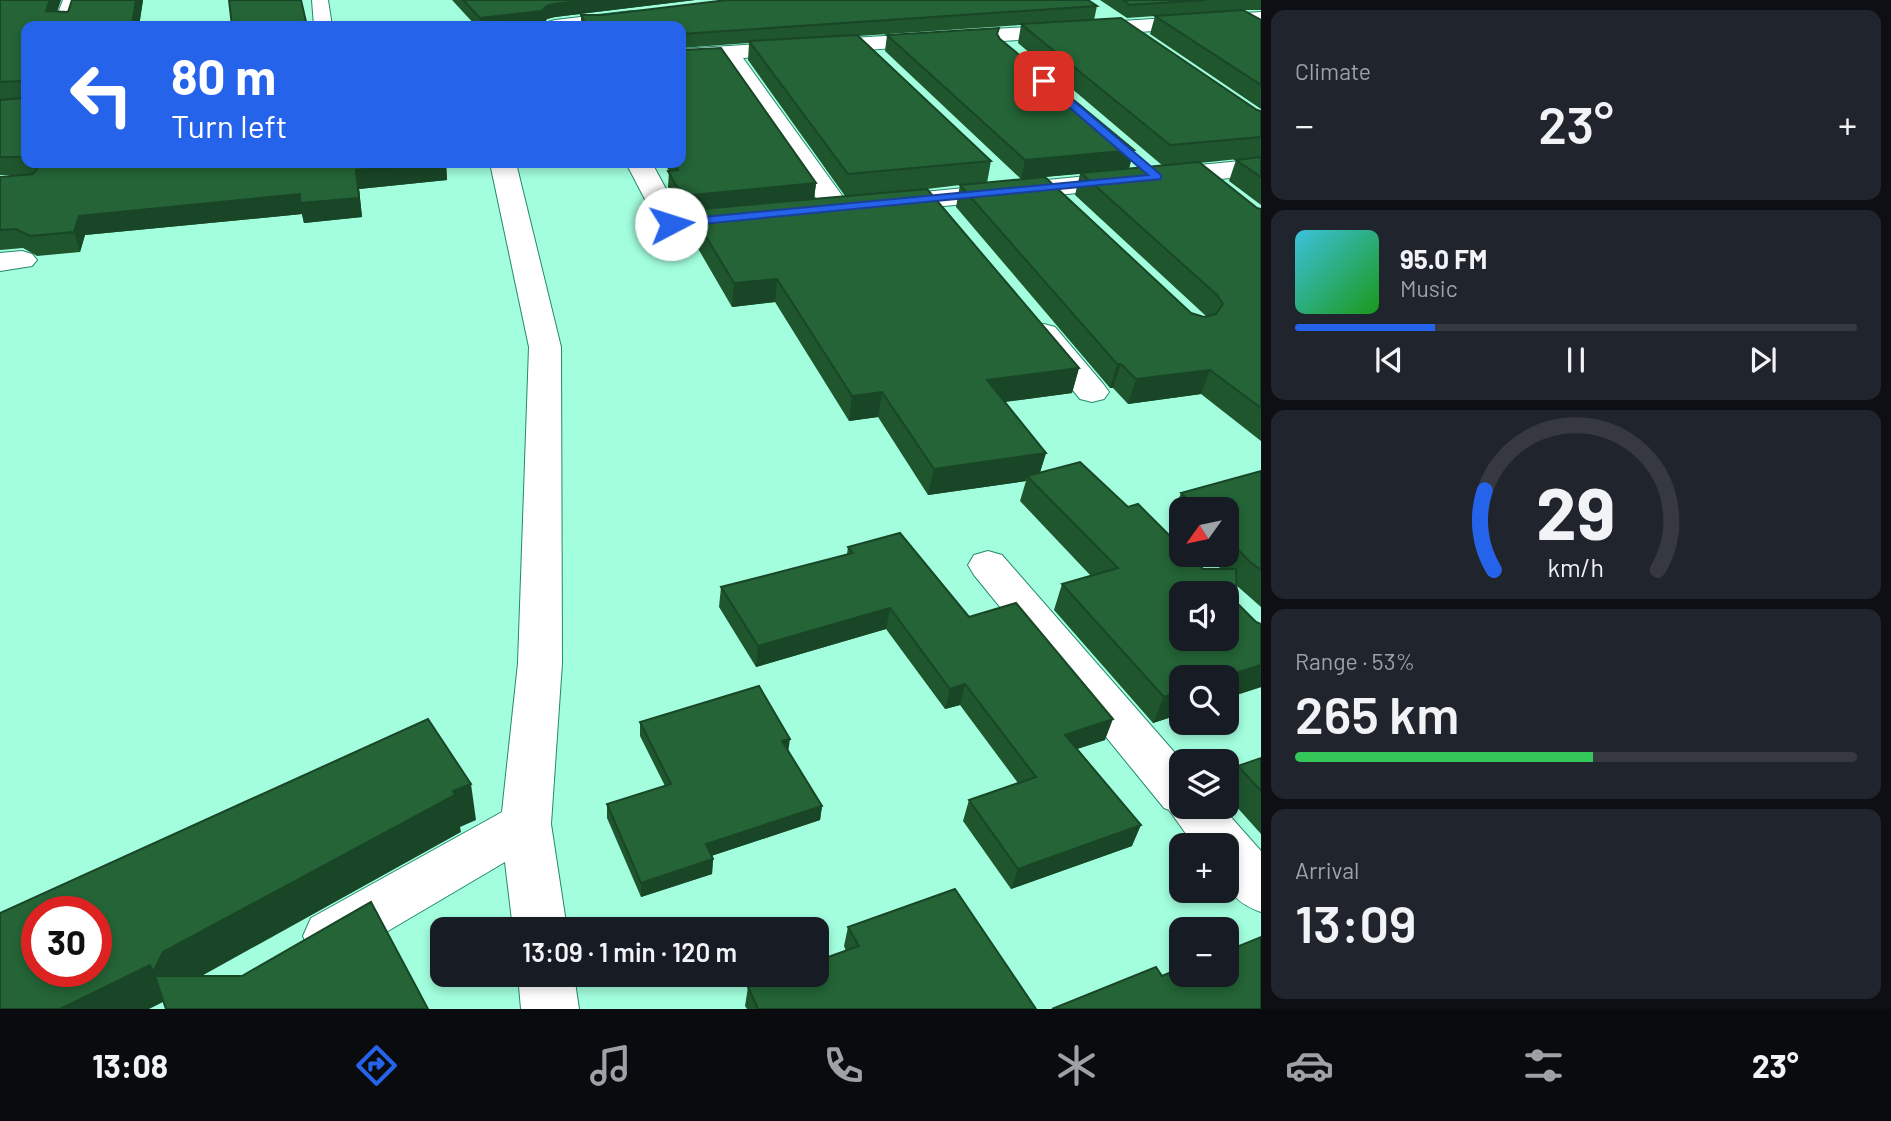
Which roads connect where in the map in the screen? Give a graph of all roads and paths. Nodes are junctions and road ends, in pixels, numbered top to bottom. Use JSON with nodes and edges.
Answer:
{"nodes":[{"id":1,"x":71,"y":0,"type":"edge"},
{"id":2,"x":320,"y":0,"type":"edge"},
{"id":3,"x":1224,"y":0,"type":"edge"},
{"id":4,"x":1091,"y":7,"type":"edge"},
{"id":5,"x":650,"y":14,"type":"edge"},
{"id":6,"x":1258,"y":18,"type":"edge"},
{"id":7,"x":64,"y":21,"type":"edge"},
{"id":8,"x":322,"y":21,"type":"edge"},
{"id":9,"x":595,"y":21,"type":"edge"},
{"id":10,"x":1119,"y":27,"type":"junction"},
{"id":11,"x":861,"y":44,"type":"junction"},
{"id":12,"x":1152,"y":49,"type":"edge"},
{"id":13,"x":727,"y":52,"type":"junction"},
{"id":14,"x":686,"y":56,"type":"edge"},
{"id":15,"x":880,"y":62,"type":"edge"},
{"id":16,"x":1261,"y":167,"type":"edge"},
{"id":17,"x":504,"y":168,"type":"edge"},
{"id":18,"x":642,"y":168,"type":"edge"},
{"id":19,"x":1199,"y":173,"type":"junction"},
{"id":20,"x":1047,"y":187,"type":"junction"},
{"id":21,"x":1230,"y":197,"type":"edge"},
{"id":22,"x":837,"y":208,"type":"junction"},
{"id":23,"x":1072,"y":208,"type":"edge"},
{"id":24,"x":809,"y":210,"type":"edge"},
{"id":25,"x":768,"y":214,"type":"edge"},
{"id":26,"x":1030,"y":317,"type":"edge"},
{"id":27,"x":1092,"y":392,"type":"dead end"},
{"id":28,"x":988,"y":565,"type":"dead end"},
{"id":29,"x":1169,"y":780,"type":"edge"},
{"id":30,"x":1202,"y":819,"type":"edge"},
{"id":31,"x":526,"y":824,"type":"junction"},
{"id":32,"x":1213,"y":833,"type":"edge"},
{"id":33,"x":1239,"y":863,"type":"edge"},
{"id":34,"x":1261,"y":889,"type":"edge"},
{"id":35,"x":538,"y":917,"type":"edge"},
{"id":36,"x":285,"y":961,"type":"edge"},
{"id":37,"x":547,"y":987,"type":"edge"},
{"id":38,"x":550,"y":1009,"type":"edge"}],
"edges":[{"from":1,"to":7,"type":"lane"},
{"from":2,"to":8,"type":"lane"},
{"from":3,"to":6,"type":"street"},
{"from":4,"to":10,"type":"street"},
{"from":5,"to":9,"type":"street"},
{"from":6,"to":10,"type":"street"},
{"from":10,"to":11,"type":"street"},
{"from":10,"to":12,"type":"street"},
{"from":11,"to":13,"type":"street"},
{"from":11,"to":15,"type":"street"},
{"from":13,"to":14,"type":"street"},
{"from":13,"to":22,"type":"street"},
{"from":16,"to":19,"type":"street"},
{"from":17,"to":31,"type":"street"},
{"from":18,"to":25,"type":"street"},
{"from":19,"to":20,"type":"street"},
{"from":19,"to":21,"type":"street"},
{"from":20,"to":22,"type":"street"},
{"from":20,"to":23,"type":"street"},
{"from":22,"to":24,"type":"street"},
{"from":26,"to":27,"type":"street"},
{"from":28,"to":29,"type":"street"},
{"from":30,"to":32,"type":"street"},
{"from":31,"to":35,"type":"street"},
{"from":31,"to":36,"type":"street"},
{"from":33,"to":34,"type":"street"},
{"from":37,"to":38,"type":"street"}]}
